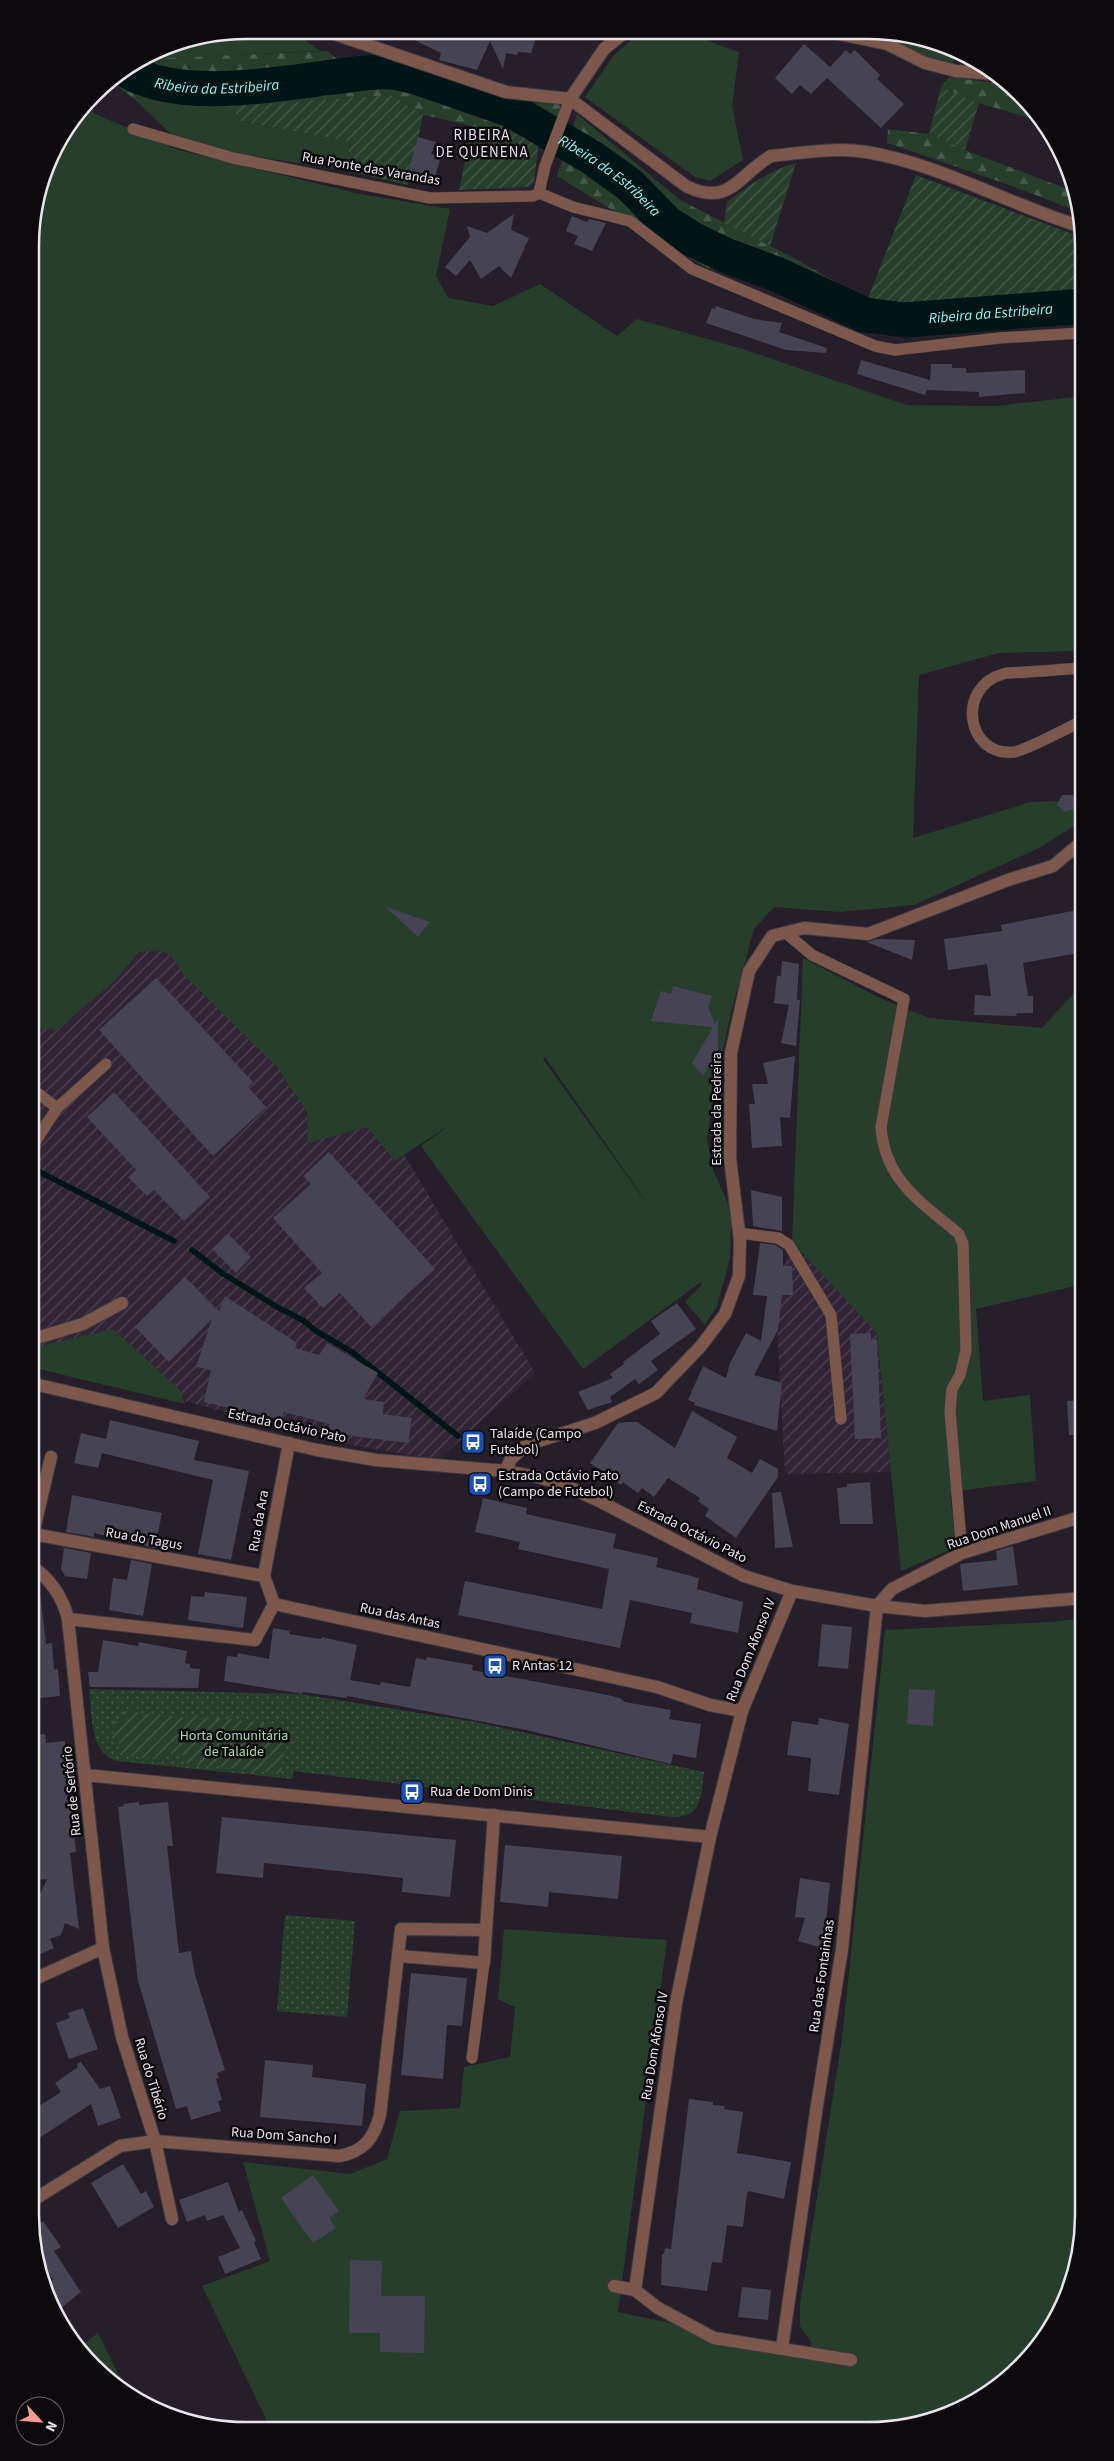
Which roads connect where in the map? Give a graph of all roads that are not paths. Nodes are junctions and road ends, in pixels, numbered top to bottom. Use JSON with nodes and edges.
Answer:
{"nodes":[{"id":1,"x":350,"y":39,"type":"edge"},
{"id":2,"x":616,"y":39,"type":"edge"},
{"id":3,"x":863,"y":39,"type":"edge"},
{"id":4,"x":981,"y":73,"type":"edge"},
{"id":5,"x":568,"y":105,"type":"junction"},
{"id":6,"x":133,"y":129,"type":"dead end"},
{"id":7,"x":539,"y":193,"type":"junction"},
{"id":8,"x":1074,"y":224,"type":"edge"},
{"id":9,"x":1075,"y":333,"type":"edge"},
{"id":10,"x":1075,"y":669,"type":"edge"},
{"id":11,"x":1075,"y":724,"type":"edge"},
{"id":12,"x":1075,"y":848,"type":"edge"},
{"id":13,"x":786,"y":933,"type":"junction"},
{"id":14,"x":106,"y":1064,"type":"dead end"},
{"id":15,"x":39,"y":1094,"type":"edge"},
{"id":16,"x":57,"y":1108,"type":"junction"},
{"id":17,"x":39,"y":1136,"type":"edge"},
{"id":18,"x":739,"y":1233,"type":"junction"},
{"id":19,"x":122,"y":1303,"type":"dead end"},
{"id":20,"x":39,"y":1337,"type":"edge"},
{"id":21,"x":39,"y":1385,"type":"edge"},
{"id":22,"x":841,"y":1419,"type":"dead end"},
{"id":23,"x":289,"y":1443,"type":"junction"},
{"id":24,"x":51,"y":1457,"type":"dead end"},
{"id":25,"x":505,"y":1470,"type":"junction"},
{"id":26,"x":39,"y":1508,"type":"edge"},
{"id":27,"x":1075,"y":1519,"type":"edge"},
{"id":28,"x":39,"y":1535,"type":"edge"},
{"id":29,"x":962,"y":1553,"type":"junction"},
{"id":30,"x":39,"y":1573,"type":"edge"},
{"id":31,"x":264,"y":1576,"type":"junction"},
{"id":32,"x":792,"y":1591,"type":"junction"},
{"id":33,"x":1075,"y":1599,"type":"edge"},
{"id":34,"x":274,"y":1604,"type":"junction"},
{"id":35,"x":878,"y":1606,"type":"junction"},
{"id":36,"x":68,"y":1620,"type":"junction"},
{"id":37,"x":742,"y":1711,"type":"junction"},
{"id":38,"x":85,"y":1775,"type":"junction"},
{"id":39,"x":494,"y":1815,"type":"junction"},
{"id":40,"x":710,"y":1837,"type":"junction"},
{"id":41,"x":486,"y":1930,"type":"junction"},
{"id":42,"x":103,"y":1948,"type":"junction"},
{"id":43,"x":399,"y":1956,"type":"junction"},
{"id":44,"x":484,"y":1963,"type":"junction"},
{"id":45,"x":39,"y":1977,"type":"edge"},
{"id":46,"x":472,"y":2058,"type":"dead end"},
{"id":47,"x":154,"y":2141,"type":"junction"},
{"id":48,"x":39,"y":2196,"type":"edge"},
{"id":49,"x":172,"y":2219,"type":"dead end"},
{"id":50,"x":614,"y":2286,"type":"dead end"},
{"id":51,"x":635,"y":2290,"type":"junction"},
{"id":52,"x":782,"y":2348,"type":"junction"},
{"id":53,"x":851,"y":2360,"type":"dead end"}],
"edges":[{"from":1,"to":5,"type":"street"},
{"from":2,"to":5,"type":"street"},
{"from":3,"to":4,"type":"street"},
{"from":5,"to":7,"type":"lane"},
{"from":5,"to":8,"type":"street"},
{"from":6,"to":7,"type":"lane","name":"Rua Ponte das Varandas"},
{"from":7,"to":9,"type":"lane"},
{"from":10,"to":11,"type":"lane"},
{"from":12,"to":13,"type":"street","name":"Estrada da Pedreira"},
{"from":13,"to":18,"type":"street","name":"Estrada da Pedreira"},
{"from":13,"to":29,"type":"lane"},
{"from":14,"to":16,"type":"lane"},
{"from":15,"to":16,"type":"lane"},
{"from":16,"to":17,"type":"lane"},
{"from":18,"to":22,"type":"lane"},
{"from":18,"to":25,"type":"street","name":"Estrada da Pedreira"},
{"from":19,"to":20,"type":"street"},
{"from":21,"to":23,"type":"street","name":"Estrada Octávio Pato"},
{"from":23,"to":25,"type":"street","name":"Estrada Octávio Pato"},
{"from":23,"to":31,"type":"street","name":"Rua da Ara"},
{"from":24,"to":26,"type":"street"},
{"from":25,"to":32,"type":"street","name":"Estrada Octávio Pato"},
{"from":27,"to":29,"type":"street","name":"Rua Dom Manuel II"},
{"from":28,"to":31,"type":"street","name":"Rua do Tagus"},
{"from":29,"to":35,"type":"street","name":"Rua Dom Manuel II"},
{"from":30,"to":36,"type":"street","name":"Rua de Sertório"},
{"from":31,"to":34,"type":"street"},
{"from":32,"to":35,"type":"street","name":"Estrada Octávio Pato"},
{"from":32,"to":37,"type":"street","name":"Rua Dom Afonso IV"},
{"from":33,"to":35,"type":"street","name":"Estrada Octávio Pato"},
{"from":34,"to":36,"type":"street"},
{"from":34,"to":37,"type":"street","name":"Rua das Antas"},
{"from":35,"to":52,"type":"street","name":"Rua das Fontainhas"},
{"from":36,"to":38,"type":"street","name":"Rua de Sertório"},
{"from":37,"to":40,"type":"street","name":"Rua Dom Afonso IV"},
{"from":38,"to":39,"type":"street"},
{"from":38,"to":42,"type":"street","name":"Rua de Sertório"},
{"from":39,"to":40,"type":"street"},
{"from":39,"to":41,"type":"street"},
{"from":40,"to":51,"type":"street","name":"Rua Dom Afonso IV"},
{"from":41,"to":43,"type":"street","name":"Rua Dom Sancho I"},
{"from":41,"to":44,"type":"street"},
{"from":42,"to":45,"type":"street"},
{"from":42,"to":47,"type":"street","name":"Rua do Tibério"},
{"from":43,"to":44,"type":"street"},
{"from":43,"to":47,"type":"street","name":"Rua Dom Sancho I"},
{"from":44,"to":46,"type":"lane"},
{"from":47,"to":48,"type":"street","name":"Rua Dom Sancho I"},
{"from":47,"to":49,"type":"street","name":"Rua do Tibério"},
{"from":50,"to":51,"type":"street"},
{"from":51,"to":52,"type":"street"},
{"from":52,"to":53,"type":"street"}]}
